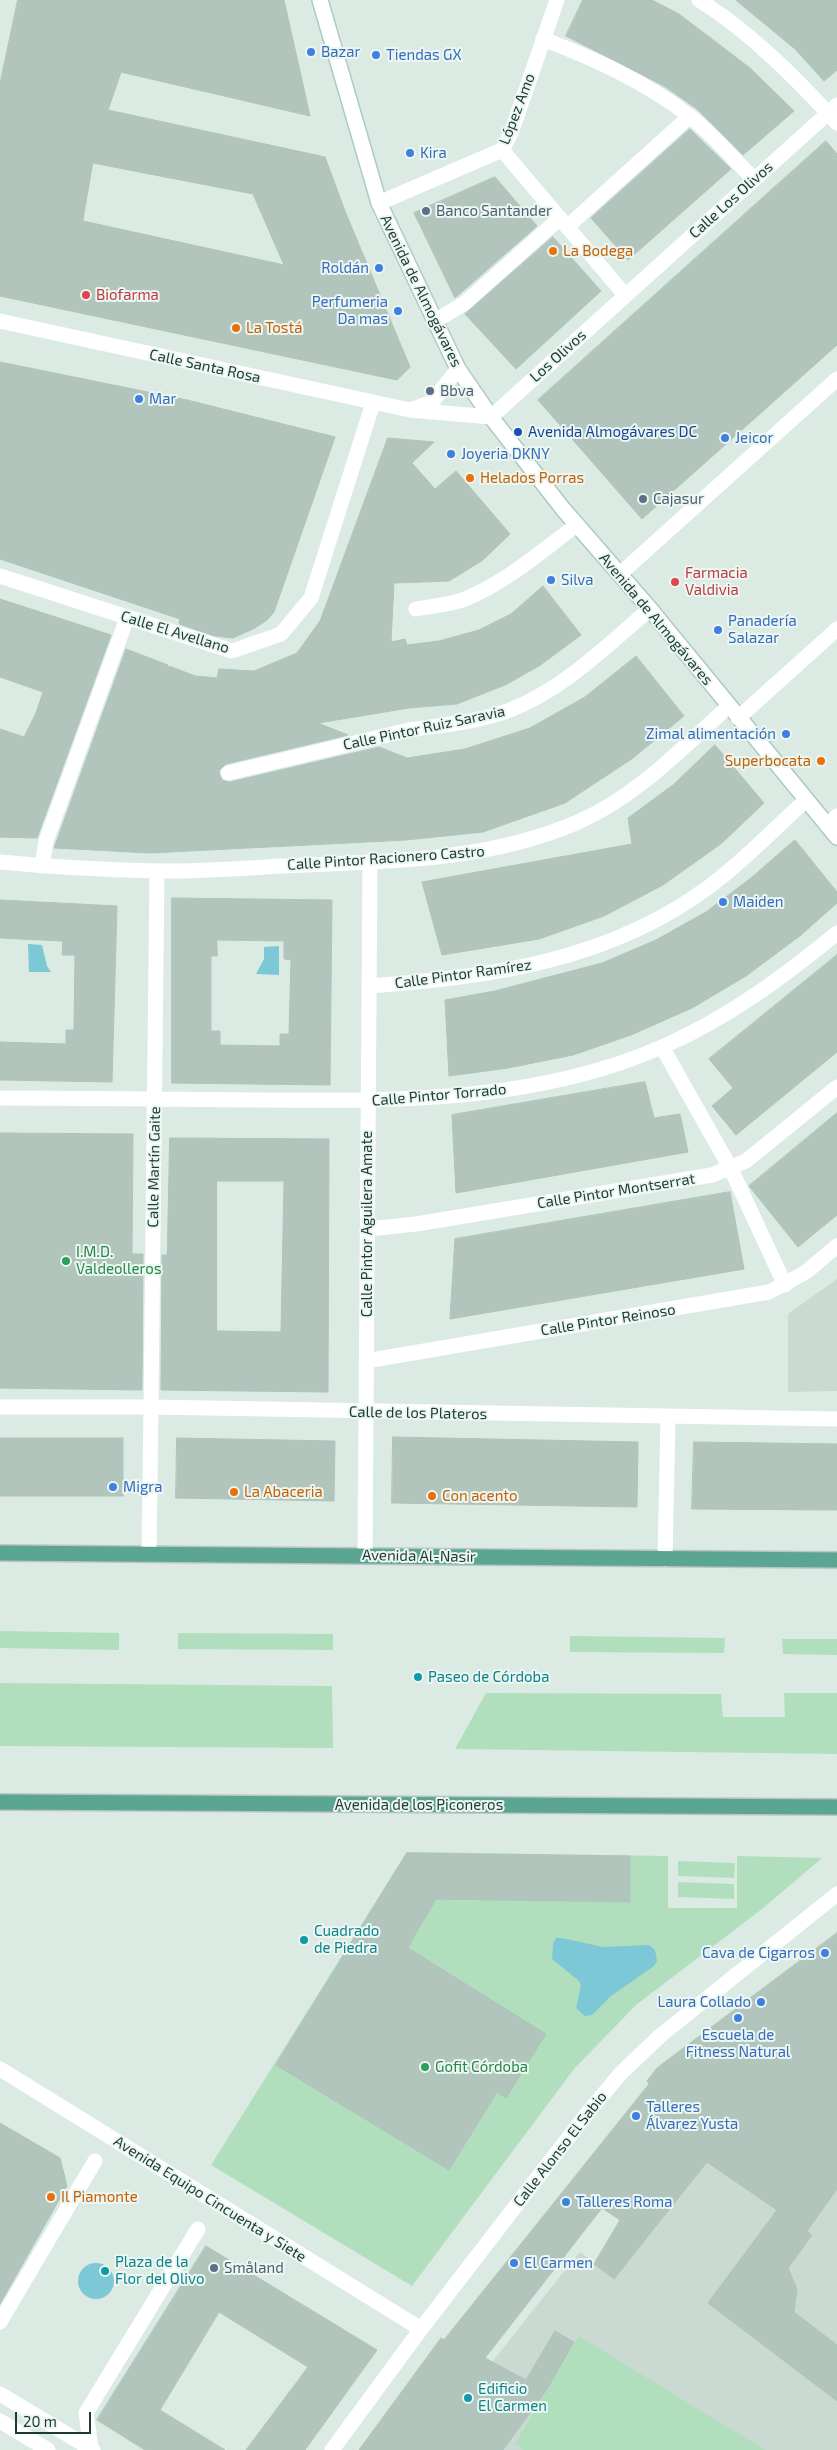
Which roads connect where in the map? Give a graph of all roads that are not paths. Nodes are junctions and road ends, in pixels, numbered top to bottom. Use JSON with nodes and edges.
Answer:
{"nodes":[{"id":1,"x":320,"y":0,"type":"edge"},
{"id":2,"x":557,"y":0,"type":"edge"},
{"id":3,"x":699,"y":0,"type":"edge"},
{"id":4,"x":543,"y":39,"type":"junction"},
{"id":5,"x":834,"y":113,"type":"edge"},
{"id":6,"x":690,"y":116,"type":"junction"},
{"id":7,"x":502,"y":150,"type":"junction"},
{"id":8,"x":754,"y":179,"type":"junction"},
{"id":9,"x":379,"y":203,"type":"junction"},
{"id":10,"x":563,"y":223,"type":"junction"},
{"id":11,"x":625,"y":295,"type":"junction"},
{"id":12,"x":0,"y":321,"type":"edge"},
{"id":13,"x":435,"y":321,"type":"junction"},
{"id":14,"x":458,"y":370,"type":"junction"},
{"id":15,"x":837,"y":379,"type":"edge"},
{"id":16,"x":373,"y":403,"type":"junction"},
{"id":17,"x":410,"y":410,"type":"junction"},
{"id":18,"x":491,"y":417,"type":"junction"},
{"id":19,"x":577,"y":525,"type":"junction"},
{"id":20,"x":620,"y":574,"type":"junction"},
{"id":21,"x":0,"y":576,"type":"edge"},
{"id":22,"x":416,"y":608,"type":"dead end"},
{"id":23,"x":650,"y":610,"type":"junction"},
{"id":24,"x":127,"y":618,"type":"junction"},
{"id":25,"x":837,"y":629,"type":"edge"},
{"id":26,"x":733,"y":712,"type":"junction"},
{"id":27,"x":228,"y":774,"type":"dead end"},
{"id":28,"x":806,"y":800,"type":"junction"},
{"id":29,"x":834,"y":826,"type":"edge"},
{"id":30,"x":0,"y":862,"type":"edge"},
{"id":31,"x":370,"y":862,"type":"junction"},
{"id":32,"x":42,"y":866,"type":"junction"},
{"id":33,"x":157,"y":871,"type":"junction"},
{"id":34,"x":837,"y":933,"type":"edge"},
{"id":35,"x":370,"y":986,"type":"junction"},
{"id":36,"x":662,"y":1047,"type":"junction"},
{"id":37,"x":837,"y":1087,"type":"edge"},
{"id":38,"x":0,"y":1098,"type":"edge"},
{"id":39,"x":154,"y":1099,"type":"junction"},
{"id":40,"x":368,"y":1101,"type":"junction"},
{"id":41,"x":731,"y":1169,"type":"junction"},
{"id":42,"x":368,"y":1229,"type":"junction"},
{"id":43,"x":837,"y":1246,"type":"edge"},
{"id":44,"x":785,"y":1285,"type":"junction"},
{"id":45,"x":366,"y":1361,"type":"junction"},
{"id":46,"x":0,"y":1407,"type":"edge"},
{"id":47,"x":151,"y":1407,"type":"junction"},
{"id":48,"x":366,"y":1413,"type":"junction"},
{"id":49,"x":668,"y":1417,"type":"junction"},
{"id":50,"x":837,"y":1419,"type":"edge"},
{"id":51,"x":0,"y":1553,"type":"edge"},
{"id":52,"x":150,"y":1554,"type":"junction"},
{"id":53,"x":365,"y":1555,"type":"junction"},
{"id":54,"x":665,"y":1559,"type":"junction"},
{"id":55,"x":837,"y":1560,"type":"edge"},
{"id":56,"x":0,"y":1802,"type":"edge"},
{"id":57,"x":837,"y":1807,"type":"edge"},
{"id":58,"x":837,"y":1894,"type":"edge"},
{"id":59,"x":0,"y":2069,"type":"edge"},
{"id":60,"x":95,"y":2161,"type":"dead end"},
{"id":61,"x":198,"y":2229,"type":"dead end"},
{"id":62,"x":0,"y":2322,"type":"edge"},
{"id":63,"x":421,"y":2329,"type":"junction"},
{"id":64,"x":0,"y":2394,"type":"edge"},
{"id":65,"x":0,"y":2421,"type":"edge"},
{"id":66,"x":90,"y":2449,"type":"edge"},
{"id":67,"x":48,"y":2450,"type":"edge"},
{"id":68,"x":332,"y":2450,"type":"edge"}],
"edges":[{"from":1,"to":9,"type":"street","name":"Avenida de Almogávares"},
{"from":2,"to":4,"type":"street","name":"López Amo"},
{"from":3,"to":5,"type":"street"},
{"from":4,"to":6,"type":"street"},
{"from":4,"to":7,"type":"street","name":"López Amo"},
{"from":5,"to":8,"type":"street","name":"Calle Los Olivos"},
{"from":6,"to":8,"type":"street"},
{"from":6,"to":10,"type":"street"},
{"from":7,"to":9,"type":"street","name":"López Amo"},
{"from":7,"to":10,"type":"street"},
{"from":8,"to":11,"type":"street","name":"Calle Los Olivos"},
{"from":9,"to":13,"type":"street","name":"Avenida de Almogávares"},
{"from":10,"to":11,"type":"street"},
{"from":10,"to":13,"type":"street"},
{"from":11,"to":18,"type":"street","name":"Los Olivos"},
{"from":12,"to":16,"type":"street","name":"Calle Santa Rosa"},
{"from":13,"to":14,"type":"street","name":"Avenida de Almogávares"},
{"from":14,"to":17,"type":"street"},
{"from":14,"to":18,"type":"street","name":"Avenida de Almogávares"},
{"from":15,"to":20,"type":"street"},
{"from":16,"to":17,"type":"street","name":"Calle Santa Rosa"},
{"from":16,"to":24,"type":"street","name":"Calle El Avellano"},
{"from":17,"to":18,"type":"street","name":"Calle Santa Rosa"},
{"from":18,"to":19,"type":"street","name":"Avenida de Almogávares"},
{"from":19,"to":20,"type":"street","name":"Avenida de Almogávares"},
{"from":19,"to":22,"type":"street"},
{"from":20,"to":23,"type":"street","name":"Avenida de Almogávares"},
{"from":21,"to":24,"type":"street","name":"Calle El Avellano"},
{"from":23,"to":26,"type":"street","name":"Avenida de Almogávares"},
{"from":23,"to":27,"type":"street","name":"Calle Pintor Ruiz Saravia"},
{"from":24,"to":32,"type":"street"},
{"from":25,"to":26,"type":"street","name":"Calle Pintor Racionero Castro"},
{"from":26,"to":28,"type":"street","name":"Avenida de Almogávares"},
{"from":26,"to":31,"type":"street","name":"Calle Pintor Racionero Castro"},
{"from":28,"to":29,"type":"street","name":"Avenida de Almogávares"},
{"from":28,"to":35,"type":"street","name":"Calle Pintor Ramírez"},
{"from":30,"to":32,"type":"street","name":"Calle Pintor Racionero Castro"},
{"from":31,"to":33,"type":"street","name":"Calle Pintor Racionero Castro"},
{"from":31,"to":35,"type":"street","name":"Calle Pintor Aguilera Amate"},
{"from":32,"to":33,"type":"street","name":"Calle Pintor Racionero Castro"},
{"from":33,"to":39,"type":"street","name":"Calle Martín Gaite"},
{"from":34,"to":36,"type":"street","name":"Calle Pintor Torrado"},
{"from":35,"to":40,"type":"street","name":"Calle Pintor Aguilera Amate"},
{"from":36,"to":40,"type":"street","name":"Calle Pintor Torrado"},
{"from":36,"to":41,"type":"street"},
{"from":37,"to":41,"type":"street","name":"Calle Pintor Montserrat"},
{"from":38,"to":39,"type":"street","name":"Calle Pintor Torrado"},
{"from":39,"to":40,"type":"street","name":"Calle Pintor Torrado"},
{"from":39,"to":47,"type":"street","name":"Calle Martín Gaite"},
{"from":40,"to":42,"type":"street","name":"Calle Pintor Aguilera Amate"},
{"from":41,"to":42,"type":"street","name":"Calle Pintor Montserrat"},
{"from":41,"to":44,"type":"street"},
{"from":42,"to":45,"type":"street","name":"Calle Pintor Aguilera Amate"},
{"from":43,"to":44,"type":"street","name":"Calle Pintor Reinoso"},
{"from":44,"to":45,"type":"street","name":"Calle Pintor Reinoso"},
{"from":45,"to":48,"type":"street","name":"Calle Pintor Aguilera Amate"},
{"from":46,"to":47,"type":"street","name":"Calle de los Plateros"},
{"from":47,"to":48,"type":"street","name":"Calle de los Plateros"},
{"from":47,"to":52,"type":"street","name":"Calle Martín Gaite"},
{"from":48,"to":49,"type":"street","name":"Calle de los Plateros"},
{"from":48,"to":53,"type":"street","name":"Calle Pintor Aguilera Amate"},
{"from":49,"to":50,"type":"street","name":"Calle de los Plateros"},
{"from":49,"to":54,"type":"street"},
{"from":51,"to":52,"type":"main road","name":"Avenida Al-Nasir"},
{"from":52,"to":53,"type":"main road","name":"Avenida Al-Nasir"},
{"from":53,"to":54,"type":"main road","name":"Avenida Al-Nasir"},
{"from":54,"to":55,"type":"main road","name":"Avenida Al-Nasir"},
{"from":56,"to":57,"type":"main road","name":"Avenida de los Piconeros"},
{"from":58,"to":63,"type":"street","name":"Calle Alonso El Sabio"},
{"from":59,"to":63,"type":"street","name":"Avenida Equipo Cincuenta y Siete"},
{"from":60,"to":62,"type":"street"},
{"from":61,"to":66,"type":"street"},
{"from":63,"to":68,"type":"street","name":"Calle Alonso El Sabio"},
{"from":64,"to":66,"type":"street"},
{"from":65,"to":67,"type":"street"}]}
